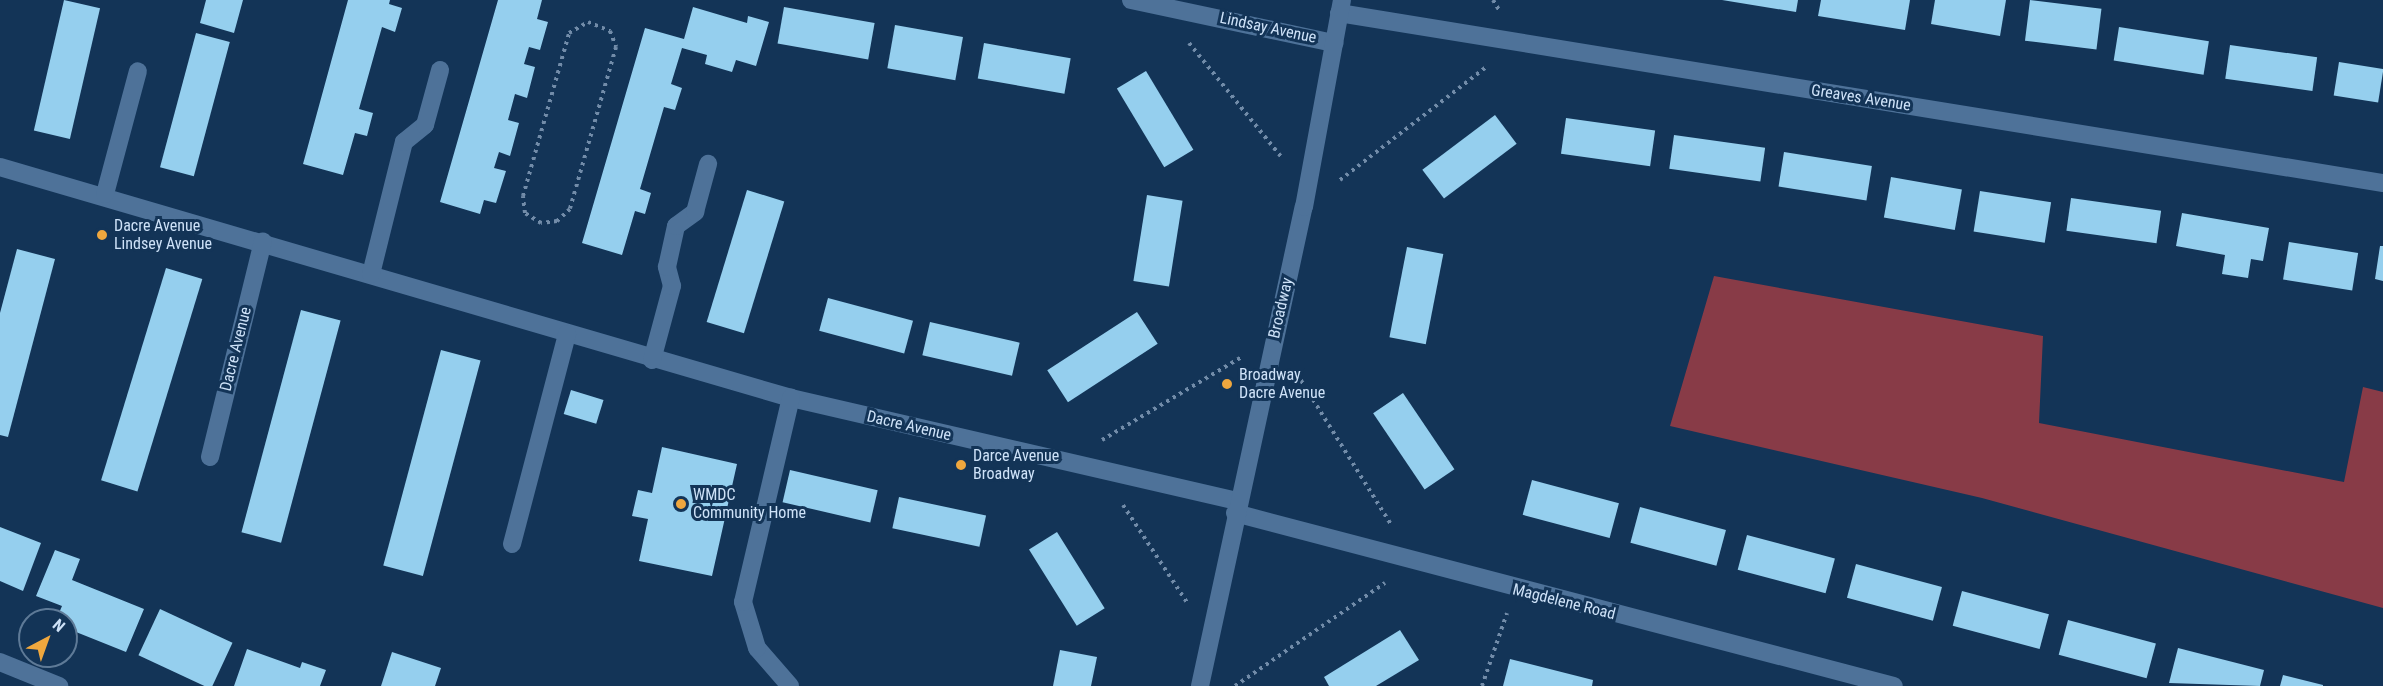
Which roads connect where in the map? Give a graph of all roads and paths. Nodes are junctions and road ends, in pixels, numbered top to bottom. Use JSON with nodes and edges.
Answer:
{"nodes":[{"id":1,"x":1131,"y":0,"type":"edge"},
{"id":2,"x":1493,"y":0,"type":"edge"},
{"id":3,"x":1158,"y":5,"type":"junction"},
{"id":4,"x":1341,"y":7,"type":"edge"},
{"id":5,"x":1519,"y":42,"type":"junction"},
{"id":6,"x":1334,"y":43,"type":"junction"},
{"id":7,"x":440,"y":70,"type":"dead end"},
{"id":8,"x":138,"y":71,"type":"dead end"},
{"id":9,"x":708,"y":164,"type":"dead end"},
{"id":10,"x":0,"y":167,"type":"edge"},
{"id":11,"x":2383,"y":183,"type":"edge"},
{"id":12,"x":1308,"y":189,"type":"junction"},
{"id":13,"x":105,"y":194,"type":"junction"},
{"id":14,"x":1304,"y":207,"type":"junction"},
{"id":15,"x":570,"y":209,"type":"joint"},
{"id":16,"x":263,"y":241,"type":"junction"},
{"id":17,"x":371,"y":274,"type":"junction"},
{"id":18,"x":567,"y":334,"type":"junction"},
{"id":19,"x":1275,"y":338,"type":"junction"},
{"id":20,"x":652,"y":360,"type":"junction"},
{"id":21,"x":791,"y":398,"type":"junction"},
{"id":22,"x":210,"y":458,"type":"dead end"},
{"id":23,"x":1063,"y":463,"type":"junction"},
{"id":24,"x":1101,"y":472,"type":"junction"},
{"id":25,"x":1236,"y":507,"type":"junction"},
{"id":26,"x":512,"y":544,"type":"dead end"},
{"id":27,"x":1415,"y":563,"type":"junction"},
{"id":28,"x":1515,"y":589,"type":"junction"},
{"id":29,"x":1210,"y":636,"type":"junction"},
{"id":30,"x":0,"y":662,"type":"edge"},
{"id":31,"x":59,"y":686,"type":"edge"},
{"id":32,"x":790,"y":686,"type":"edge"},
{"id":33,"x":1200,"y":686,"type":"edge"},
{"id":34,"x":1235,"y":686,"type":"edge"},
{"id":35,"x":1482,"y":686,"type":"edge"},
{"id":36,"x":1894,"y":686,"type":"edge"}],
"edges":[{"from":1,"to":3,"type":"street","name":"Lindsay Avenue"},
{"from":2,"to":5,"type":"path"},
{"from":3,"to":6,"type":"street","name":"Lindsay Avenue"},
{"from":3,"to":12,"type":"path"},
{"from":4,"to":5,"type":"street","name":"Greaves Avenue"},
{"from":4,"to":6,"type":"street","name":"Broadway"},
{"from":5,"to":11,"type":"street","name":"Greaves Avenue"},
{"from":5,"to":14,"type":"path"},
{"from":6,"to":12,"type":"street","name":"Broadway"},
{"from":7,"to":17,"type":"street"},
{"from":8,"to":13,"type":"street"},
{"from":9,"to":20,"type":"street"},
{"from":10,"to":13,"type":"street","name":"Dacre Avenue"},
{"from":12,"to":14,"type":"street","name":"Broadway"},
{"from":13,"to":16,"type":"street","name":"Dacre Avenue"},
{"from":14,"to":19,"type":"street","name":"Broadway"},
{"from":15,"to":15,"type":"path"},
{"from":16,"to":17,"type":"street","name":"Dacre Avenue"},
{"from":16,"to":22,"type":"street","name":"Dacre Avenue"},
{"from":17,"to":18,"type":"street","name":"Dacre Avenue"},
{"from":18,"to":20,"type":"street","name":"Dacre Avenue"},
{"from":18,"to":26,"type":"street"},
{"from":19,"to":23,"type":"path"},
{"from":19,"to":25,"type":"street","name":"Broadway"},
{"from":19,"to":27,"type":"path"},
{"from":20,"to":21,"type":"street","name":"Dacre Avenue"},
{"from":21,"to":23,"type":"street","name":"Dacre Avenue"},
{"from":21,"to":32,"type":"street"},
{"from":23,"to":24,"type":"street","name":"Dacre Avenue"},
{"from":24,"to":25,"type":"street","name":"Dacre Avenue"},
{"from":24,"to":29,"type":"path"},
{"from":25,"to":27,"type":"street","name":"Magdelene Road"},
{"from":25,"to":29,"type":"street","name":"Broadway"},
{"from":27,"to":28,"type":"street","name":"Magdelene Road"},
{"from":27,"to":34,"type":"path"},
{"from":28,"to":35,"type":"path"},
{"from":28,"to":36,"type":"street","name":"Magdelene Road"},
{"from":29,"to":33,"type":"street","name":"Broadway"},
{"from":30,"to":31,"type":"street"}]}
